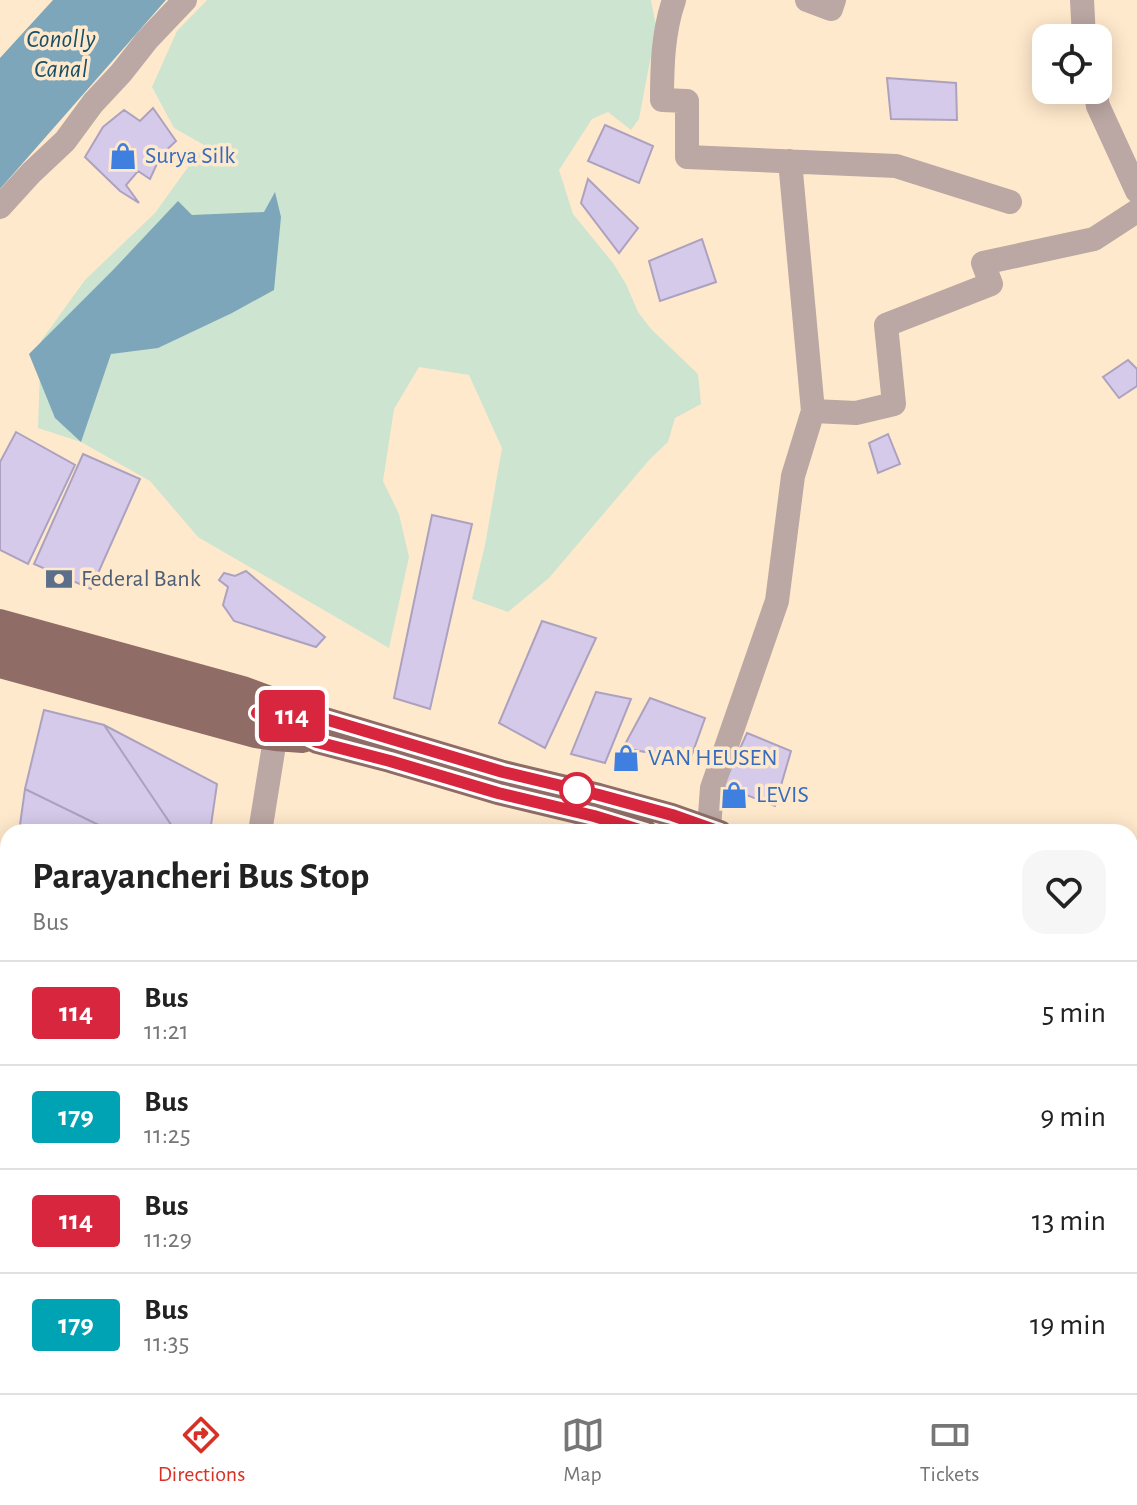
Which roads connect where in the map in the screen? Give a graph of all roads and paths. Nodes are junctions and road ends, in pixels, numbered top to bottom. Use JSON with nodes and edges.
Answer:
{"nodes":[{"id":1,"x":185,"y":0,"type":"edge"},
{"id":2,"x":674,"y":0,"type":"edge"},
{"id":3,"x":807,"y":0,"type":"edge"},
{"id":4,"x":834,"y":0,"type":"edge"},
{"id":5,"x":1082,"y":0,"type":"edge"},
{"id":6,"x":1083,"y":24,"type":"edge"},
{"id":7,"x":1098,"y":104,"type":"edge"},
{"id":8,"x":790,"y":161,"type":"junction"},
{"id":9,"x":1137,"y":191,"type":"edge"},
{"id":10,"x":1010,"y":202,"type":"dead end"},
{"id":11,"x":0,"y":207,"type":"edge"},
{"id":12,"x":1137,"y":211,"type":"edge"},
{"id":13,"x":813,"y":411,"type":"junction"},
{"id":14,"x":0,"y":621,"type":"edge"},
{"id":15,"x":0,"y":642,"type":"edge"},
{"id":16,"x":0,"y":666,"type":"edge"},
{"id":17,"x":321,"y":730,"type":"junction"},
{"id":18,"x":275,"y":739,"type":"junction"},
{"id":19,"x":261,"y":824,"type":"edge"},
{"id":20,"x":620,"y":824,"type":"edge"},
{"id":21,"x":698,"y":824,"type":"edge"},
{"id":22,"x":715,"y":824,"type":"edge"}],
"edges":[{"from":1,"to":11,"type":"street"},
{"from":2,"to":8,"type":"street"},
{"from":3,"to":4,"type":"street"},
{"from":5,"to":6,"type":"street"},
{"from":7,"to":9,"type":"street"},
{"from":8,"to":10,"type":"street"},
{"from":8,"to":13,"type":"street"},
{"from":12,"to":13,"type":"street"},
{"from":13,"to":22,"type":"street"},
{"from":14,"to":17,"type":"main road"},
{"from":15,"to":17,"type":"main road"},
{"from":16,"to":18,"type":"main road"},
{"from":17,"to":18,"type":"main road"},
{"from":17,"to":20,"type":"main road"},
{"from":17,"to":21,"type":"main road"},
{"from":18,"to":19,"type":"street"}]}
